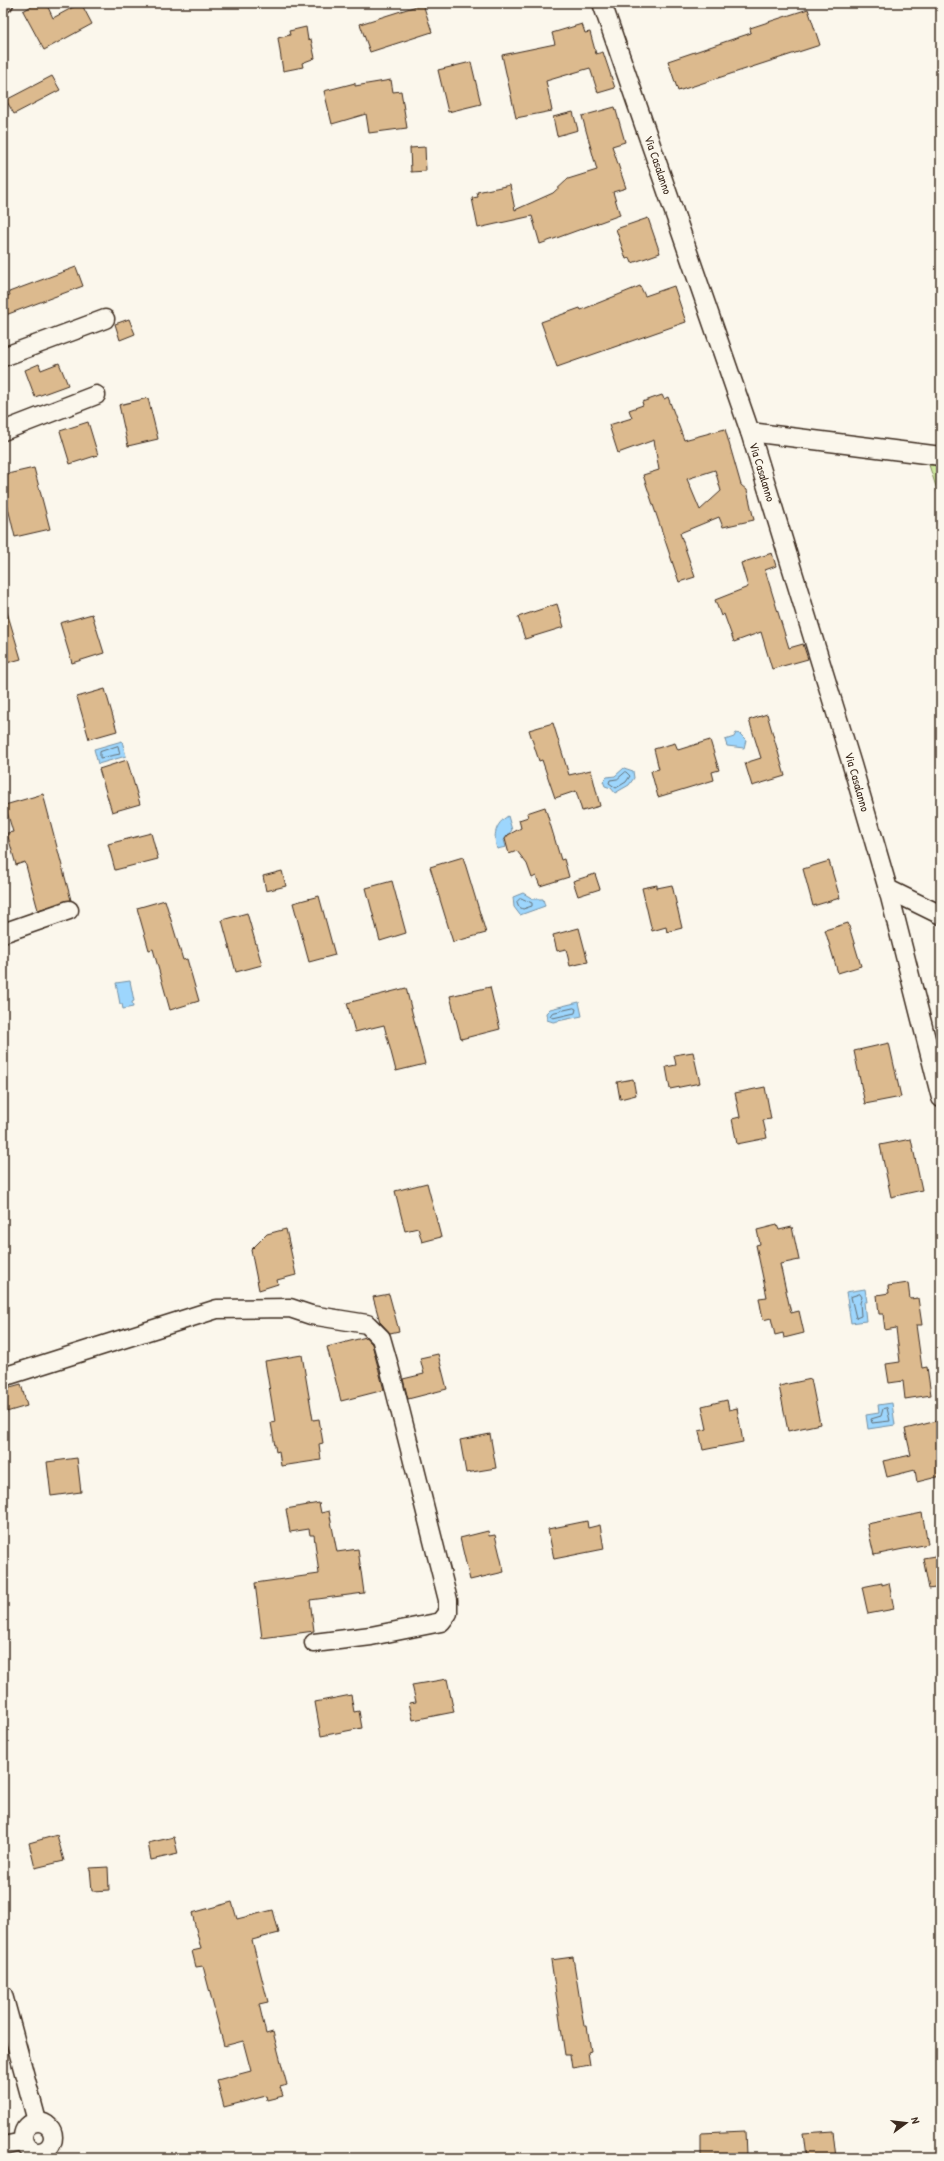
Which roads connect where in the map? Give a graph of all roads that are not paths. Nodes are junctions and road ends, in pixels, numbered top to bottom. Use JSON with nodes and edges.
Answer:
{"nodes":[{"id":1,"x":602,"y":3,"type":"edge"},
{"id":2,"x":105,"y":319,"type":"dead end"},
{"id":3,"x":3,"y":357,"type":"edge"},
{"id":4,"x":96,"y":395,"type":"dead end"},
{"id":5,"x":3,"y":431,"type":"edge"},
{"id":6,"x":750,"y":432,"type":"junction"},
{"id":7,"x":941,"y":456,"type":"edge"},
{"id":8,"x":888,"y":889,"type":"junction"},
{"id":9,"x":69,"y":910,"type":"dead end"},
{"id":10,"x":941,"y":915,"type":"edge"},
{"id":11,"x":3,"y":933,"type":"edge"},
{"id":12,"x":941,"y":1098,"type":"edge"},
{"id":13,"x":3,"y":1377,"type":"edge"},
{"id":14,"x":314,"y":1643,"type":"dead end"},
{"id":15,"x":3,"y":1995,"type":"edge"},
{"id":16,"x":37,"y":2121,"type":"junction"},
{"id":17,"x":23,"y":2142,"type":"junction"},
{"id":18,"x":3,"y":2146,"type":"edge"},
{"id":19,"x":53,"y":2153,"type":"edge"}],
"edges":[{"from":1,"to":6,"type":"street","name":"Via Casalanno"},
{"from":2,"to":3,"type":"street"},
{"from":4,"to":5,"type":"street"},
{"from":6,"to":7,"type":"street"},
{"from":6,"to":8,"type":"street","name":"Via Casalanno"},
{"from":8,"to":10,"type":"street"},
{"from":8,"to":12,"type":"street","name":"Via Casalanno"},
{"from":9,"to":11,"type":"street"},
{"from":13,"to":14,"type":"street"},
{"from":15,"to":16,"type":"street"},
{"from":16,"to":17,"type":"street"},
{"from":16,"to":19,"type":"street"},
{"from":17,"to":18,"type":"street"},
{"from":17,"to":19,"type":"street"}]}
